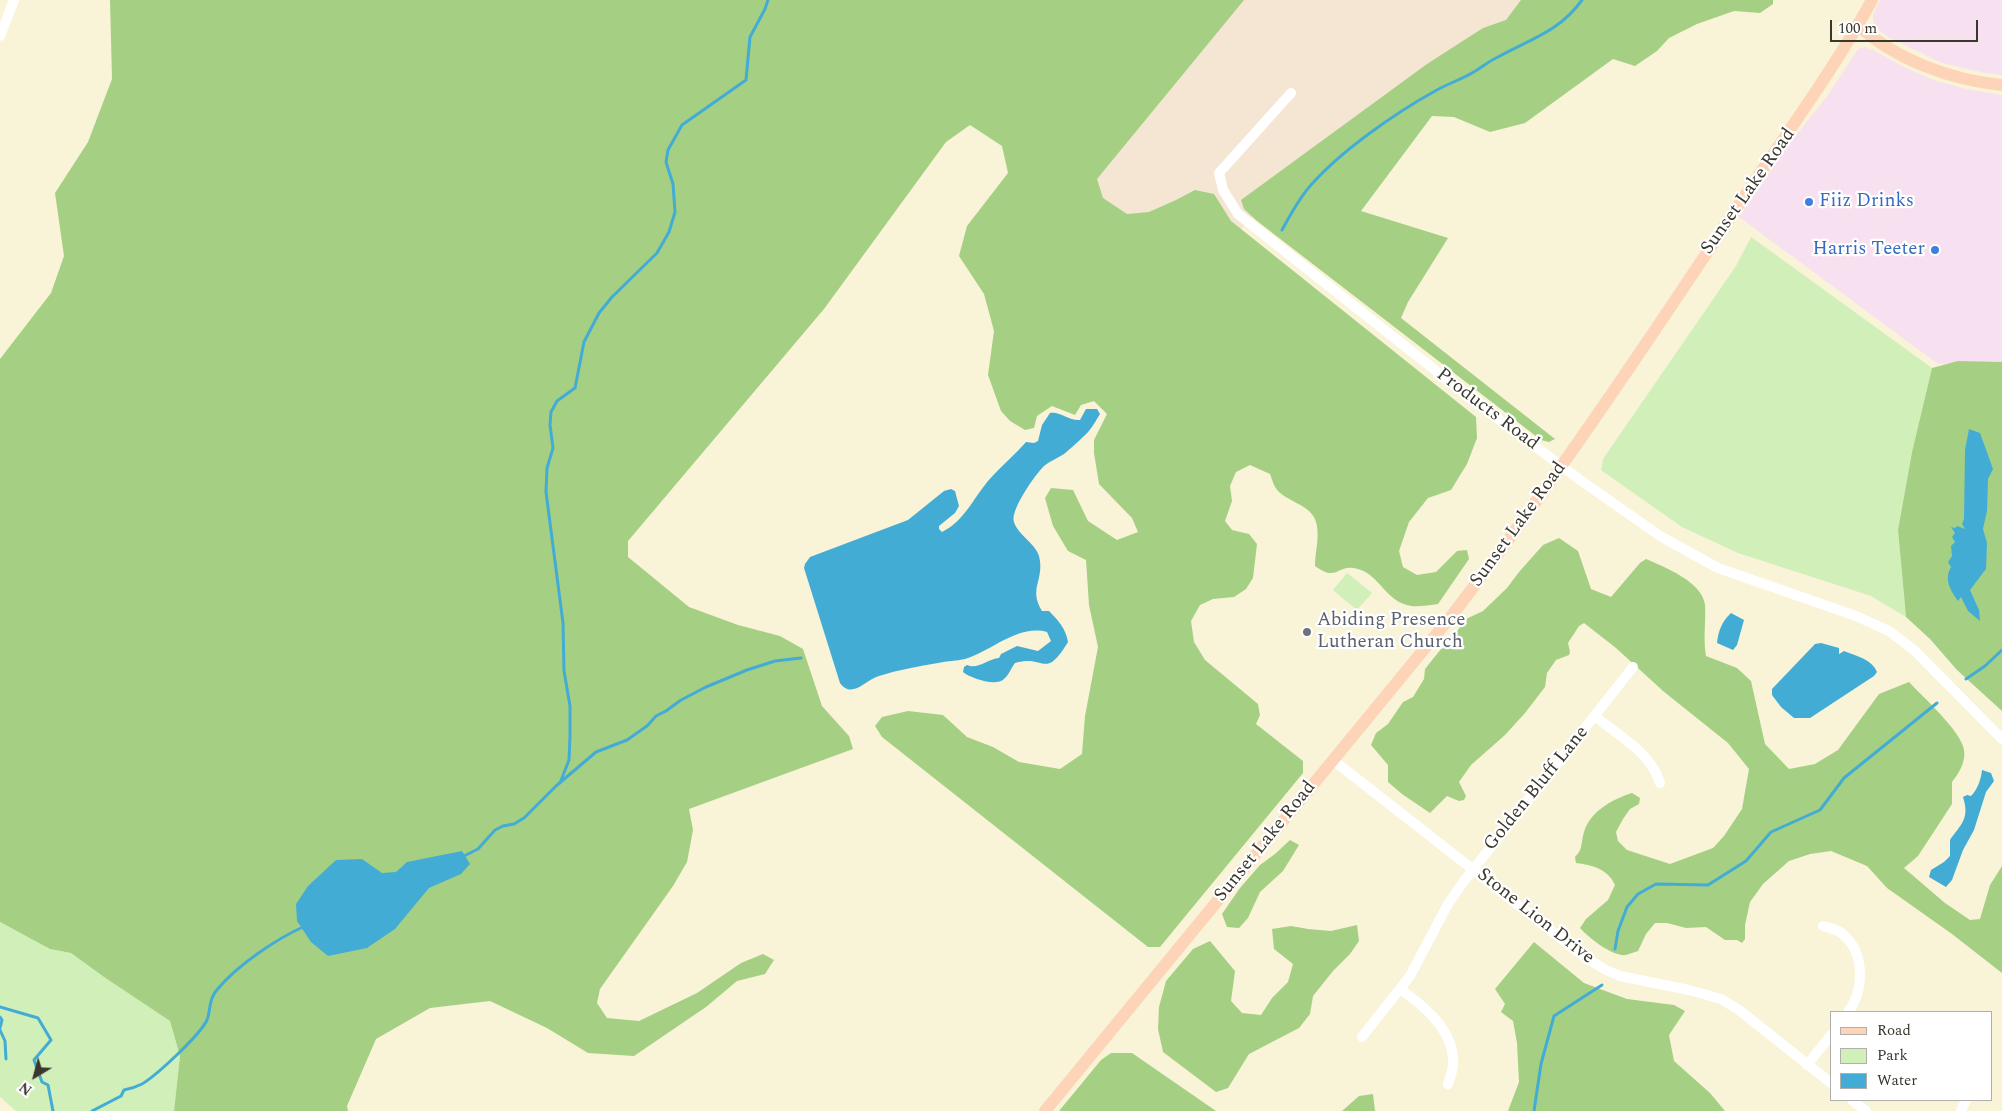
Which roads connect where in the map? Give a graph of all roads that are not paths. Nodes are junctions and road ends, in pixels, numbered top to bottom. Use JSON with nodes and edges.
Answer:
{"nodes":[{"id":1,"x":14,"y":0,"type":"edge"},
{"id":2,"x":1872,"y":0,"type":"edge"},
{"id":3,"x":1858,"y":25,"type":"junction"},
{"id":4,"x":0,"y":36,"type":"edge"},
{"id":5,"x":2002,"y":85,"type":"edge"},
{"id":6,"x":1291,"y":93,"type":"dead end"},
{"id":7,"x":1562,"y":467,"type":"junction"},
{"id":8,"x":1633,"y":667,"type":"dead end"},
{"id":9,"x":1594,"y":716,"type":"junction"},
{"id":10,"x":2002,"y":739,"type":"edge"},
{"id":11,"x":1333,"y":760,"type":"junction"},
{"id":12,"x":1660,"y":783,"type":"dead end"},
{"id":13,"x":1473,"y":870,"type":"junction"},
{"id":14,"x":1823,"y":926,"type":"dead end"},
{"id":15,"x":1400,"y":989,"type":"junction"},
{"id":16,"x":1849,"y":1011,"type":"edge"},
{"id":17,"x":1830,"y":1036,"type":"edge"},
{"id":18,"x":1362,"y":1037,"type":"dead end"},
{"id":19,"x":1807,"y":1064,"type":"junction"},
{"id":20,"x":1830,"y":1082,"type":"edge"},
{"id":21,"x":1448,"y":1084,"type":"dead end"},
{"id":22,"x":1853,"y":1101,"type":"edge"},
{"id":23,"x":1864,"y":1110,"type":"edge"},
{"id":24,"x":1045,"y":1111,"type":"edge"}],
"edges":[{"from":1,"to":4,"type":"street"},
{"from":2,"to":3,"type":"main road","name":"Sunset Lake Road"},
{"from":3,"to":5,"type":"main road"},
{"from":3,"to":7,"type":"main road","name":"Sunset Lake Road"},
{"from":6,"to":7,"type":"street","name":"Products Road"},
{"from":7,"to":10,"type":"street","name":"Products Road"},
{"from":7,"to":11,"type":"main road","name":"Sunset Lake Road"},
{"from":8,"to":9,"type":"street","name":"Golden Bluff Lane"},
{"from":9,"to":12,"type":"street"},
{"from":9,"to":13,"type":"street","name":"Golden Bluff Lane"},
{"from":11,"to":13,"type":"street","name":"Stone Lion Drive"},
{"from":11,"to":24,"type":"main road","name":"Sunset Lake Road"},
{"from":13,"to":15,"type":"street","name":"Golden Bluff Lane"},
{"from":13,"to":19,"type":"street","name":"Stone Lion Drive"},
{"from":14,"to":16,"type":"street"},
{"from":15,"to":18,"type":"street","name":"Golden Bluff Lane"},
{"from":15,"to":21,"type":"street"},
{"from":17,"to":19,"type":"street"},
{"from":19,"to":20,"type":"street","name":"Stone Lion Drive"},
{"from":22,"to":23,"type":"street"}]}
